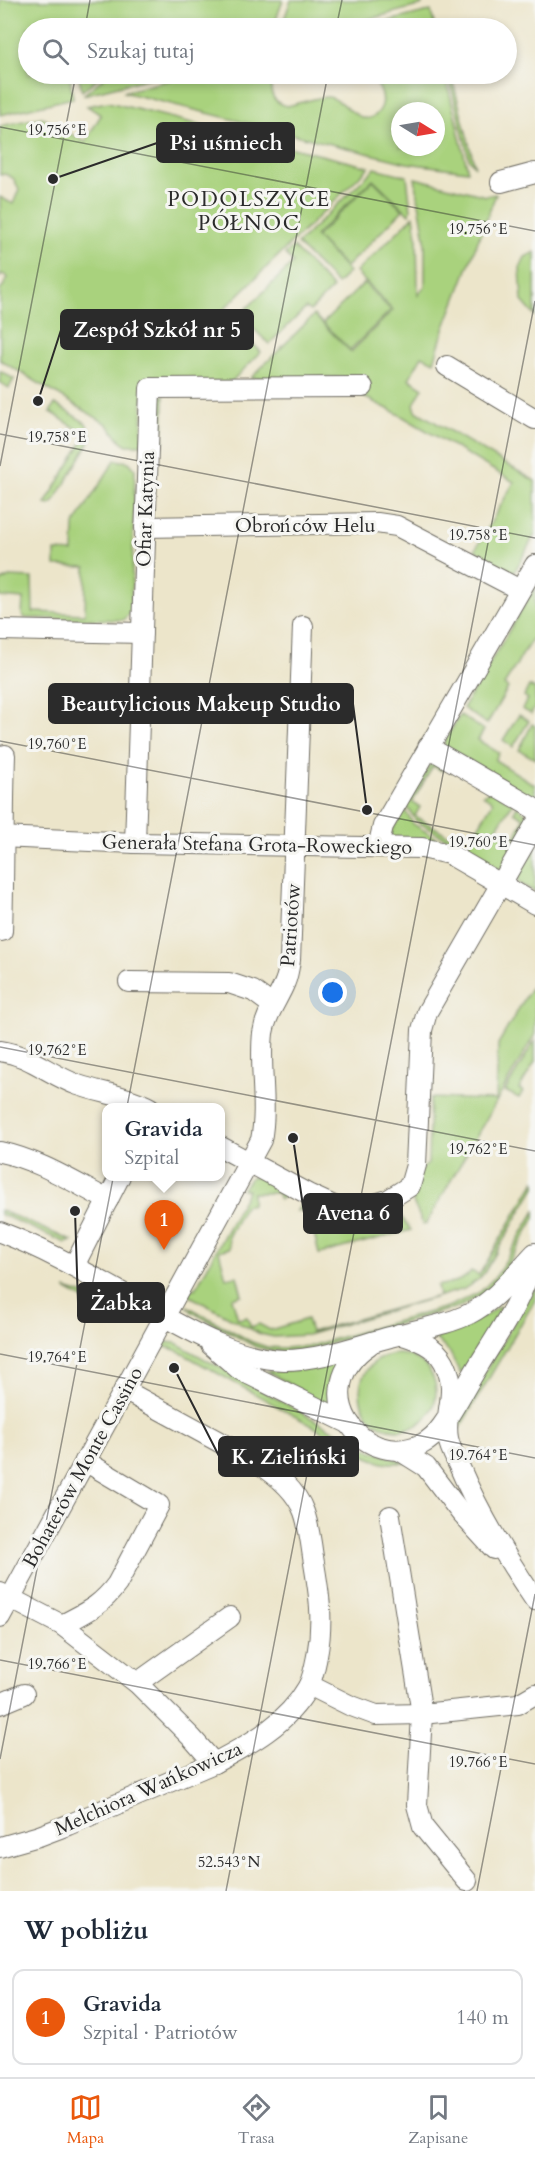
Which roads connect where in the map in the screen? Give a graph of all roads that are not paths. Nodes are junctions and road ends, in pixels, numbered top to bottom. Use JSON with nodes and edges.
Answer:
{"nodes":[{"id":1,"x":535,"y":173,"type":"edge"},
{"id":2,"x":501,"y":182,"type":"dead end"},
{"id":3,"x":447,"y":366,"type":"dead end"},
{"id":4,"x":363,"y":387,"type":"dead end"},
{"id":5,"x":535,"y":419,"type":"edge"},
{"id":6,"x":145,"y":527,"type":"junction"},
{"id":7,"x":535,"y":565,"type":"edge"},
{"id":8,"x":520,"y":590,"type":"junction"},
{"id":9,"x":303,"y":626,"type":"dead end"},
{"id":10,"x":0,"y":630,"type":"edge"},
{"id":11,"x":141,"y":633,"type":"junction"},
{"id":12,"x":428,"y":747,"type":"junction"},
{"id":13,"x":5,"y":755,"type":"dead end"},
{"id":14,"x":535,"y":809,"type":"edge"},
{"id":15,"x":535,"y":825,"type":"edge"},
{"id":16,"x":1,"y":837,"type":"edge"},
{"id":17,"x":135,"y":843,"type":"junction"},
{"id":18,"x":294,"y":846,"type":"junction"},
{"id":19,"x":378,"y":847,"type":"junction"},
{"id":20,"x":501,"y":885,"type":"junction"},
{"id":21,"x":535,"y":904,"type":"edge"},
{"id":22,"x":2,"y":931,"type":"dead end"},
{"id":23,"x":129,"y":982,"type":"dead end"},
{"id":24,"x":272,"y":1005,"type":"junction"},
{"id":25,"x":0,"y":1051,"type":"edge"},
{"id":26,"x":142,"y":1103,"type":"edge"},
{"id":27,"x":225,"y":1149,"type":"edge"},
{"id":28,"x":0,"y":1152,"type":"edge"},
{"id":29,"x":249,"y":1162,"type":"junction"},
{"id":30,"x":118,"y":1181,"type":"edge"},
{"id":31,"x":108,"y":1200,"type":"junction"},
{"id":32,"x":0,"y":1232,"type":"edge"},
{"id":33,"x":535,"y":1254,"type":"edge"},
{"id":34,"x":74,"y":1266,"type":"junction"},
{"id":35,"x":165,"y":1317,"type":"junction"},
{"id":36,"x":399,"y":1334,"type":"junction"},
{"id":37,"x":205,"y":1339,"type":"junction"},
{"id":38,"x":375,"y":1341,"type":"junction"},
{"id":39,"x":124,"y":1390,"type":"junction"},
{"id":40,"x":449,"y":1412,"type":"junction"},
{"id":41,"x":350,"y":1424,"type":"junction"},
{"id":42,"x":399,"y":1450,"type":"junction"},
{"id":43,"x":85,"y":1461,"type":"junction"},
{"id":44,"x":390,"y":1516,"type":"dead end"},
{"id":45,"x":514,"y":1570,"type":"junction"},
{"id":46,"x":5,"y":1596,"type":"edge"},
{"id":47,"x":535,"y":1600,"type":"edge"},
{"id":48,"x":0,"y":1617,"type":"edge"},
{"id":49,"x":230,"y":1617,"type":"dead end"},
{"id":50,"x":62,"y":1625,"type":"junction"},
{"id":51,"x":137,"y":1683,"type":"junction"},
{"id":52,"x":309,"y":1685,"type":"junction"},
{"id":53,"x":24,"y":1694,"type":"dead end"},
{"id":54,"x":535,"y":1694,"type":"edge"},
{"id":55,"x":0,"y":1704,"type":"edge"},
{"id":56,"x":422,"y":1714,"type":"junction"},
{"id":57,"x":213,"y":1763,"type":"junction"},
{"id":58,"x":0,"y":1847,"type":"edge"},
{"id":59,"x":467,"y":1881,"type":"dead end"}],
"edges":[{"from":1,"to":2,"type":"street"},
{"from":3,"to":5,"type":"street"},
{"from":4,"to":6,"type":"street","name":"Ofiar Katynia"},
{"from":6,"to":8,"type":"street","name":"Obrońców Helu"},
{"from":6,"to":11,"type":"street","name":"Ofiar Katynia"},
{"from":7,"to":8,"type":"street"},
{"from":8,"to":12,"type":"street"},
{"from":9,"to":18,"type":"street","name":"Patriotów"},
{"from":10,"to":11,"type":"street"},
{"from":11,"to":17,"type":"street","name":"Ofiar Katynia"},
{"from":12,"to":14,"type":"street"},
{"from":12,"to":19,"type":"street"},
{"from":13,"to":16,"type":"street"},
{"from":15,"to":20,"type":"street"},
{"from":16,"to":17,"type":"street","name":"Generała Stefana Grota-Roweckiego"},
{"from":16,"to":22,"type":"street"},
{"from":17,"to":18,"type":"street","name":"Generała Stefana Grota-Roweckiego"},
{"from":18,"to":19,"type":"street","name":"Generała Stefana Grota-Roweckiego"},
{"from":18,"to":24,"type":"street","name":"Patriotów"},
{"from":19,"to":20,"type":"street","name":"Generała Stefana Grota-Roweckiego"},
{"from":20,"to":21,"type":"street","name":"Generała Stefana Grota-Roweckiego"},
{"from":20,"to":29,"type":"street"},
{"from":23,"to":24,"type":"street"},
{"from":24,"to":29,"type":"street","name":"Patriotów"},
{"from":25,"to":26,"type":"street"},
{"from":27,"to":29,"type":"street"},
{"from":28,"to":31,"type":"street"},
{"from":29,"to":35,"type":"street","name":"Patriotów"},
{"from":30,"to":31,"type":"street"},
{"from":31,"to":34,"type":"street"},
{"from":32,"to":34,"type":"street"},
{"from":33,"to":36,"type":"street"},
{"from":33,"to":40,"type":"street"},
{"from":34,"to":35,"type":"street"},
{"from":35,"to":37,"type":"street"},
{"from":35,"to":39,"type":"street","name":"Bohaterów Monte Cassino"},
{"from":36,"to":38,"type":"street"},
{"from":36,"to":40,"type":"street"},
{"from":37,"to":38,"type":"street"},
{"from":37,"to":41,"type":"street"},
{"from":38,"to":41,"type":"street"},
{"from":39,"to":43,"type":"street","name":"Bohaterów Monte Cassino"},
{"from":39,"to":52,"type":"street","name":"Melchiora Wańkowicza"},
{"from":40,"to":42,"type":"street"},
{"from":40,"to":45,"type":"street"},
{"from":41,"to":42,"type":"street"},
{"from":42,"to":45,"type":"street"},
{"from":43,"to":46,"type":"street","name":"Bohaterów Monte Cassino"},
{"from":43,"to":50,"type":"street"},
{"from":44,"to":56,"type":"street"},
{"from":45,"to":47,"type":"street"},
{"from":46,"to":48,"type":"street","name":"Bohaterów Monte Cassino"},
{"from":46,"to":50,"type":"street"},
{"from":49,"to":51,"type":"street"},
{"from":50,"to":51,"type":"street"},
{"from":51,"to":57,"type":"street"},
{"from":52,"to":56,"type":"street"},
{"from":52,"to":57,"type":"street","name":"Melchiora Wańkowicza"},
{"from":53,"to":55,"type":"street"},
{"from":54,"to":56,"type":"street"},
{"from":56,"to":59,"type":"street"},
{"from":57,"to":58,"type":"street","name":"Melchiora Wańkowicza"}]}
